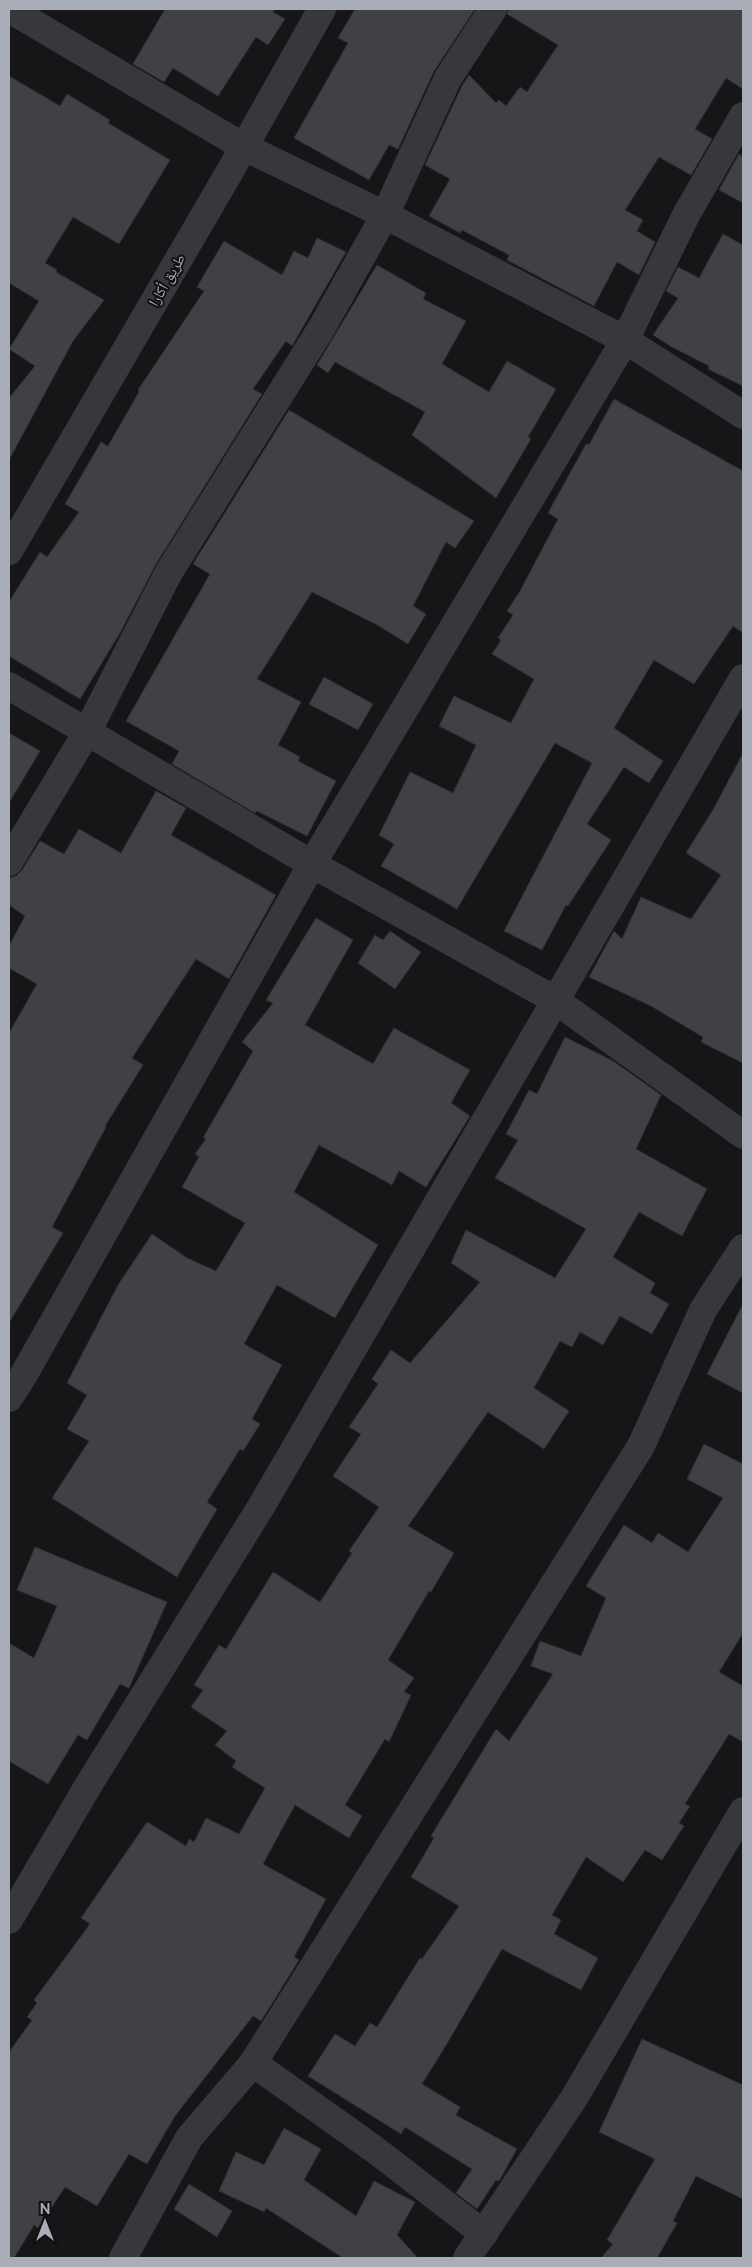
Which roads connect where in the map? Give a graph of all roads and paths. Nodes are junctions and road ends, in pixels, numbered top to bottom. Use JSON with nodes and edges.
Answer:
{"nodes":[{"id":1,"x":9,"y":9,"type":"edge"},
{"id":2,"x":322,"y":9,"type":"edge"},
{"id":3,"x":493,"y":9,"type":"edge"},
{"id":4,"x":743,"y":116,"type":"edge"},
{"id":5,"x":244,"y":147,"type":"junction"},
{"id":6,"x":385,"y":215,"type":"junction"},
{"id":7,"x":624,"y":340,"type":"junction"},
{"id":8,"x":743,"y":415,"type":"edge"},
{"id":9,"x":9,"y":551,"type":"edge"},
{"id":10,"x":743,"y":678,"type":"edge"},
{"id":11,"x":9,"y":686,"type":"edge"},
{"id":12,"x":86,"y":732,"type":"junction"},
{"id":13,"x":9,"y":862,"type":"edge"},
{"id":14,"x":312,"y":864,"type":"junction"},
{"id":15,"x":555,"y":1000,"type":"junction"},
{"id":16,"x":743,"y":1135,"type":"edge"},
{"id":17,"x":743,"y":1248,"type":"edge"},
{"id":18,"x":9,"y":1398,"type":"edge"},
{"id":19,"x":743,"y":1811,"type":"edge"},
{"id":20,"x":9,"y":1920,"type":"edge"},
{"id":21,"x":253,"y":2063,"type":"junction"},
{"id":22,"x":484,"y":2234,"type":"junction"},
{"id":23,"x":123,"y":2258,"type":"edge"},
{"id":24,"x":467,"y":2258,"type":"edge"}],
"edges":[{"from":1,"to":5,"type":"street"},
{"from":2,"to":5,"type":"street","name":"طريق أكارا"},
{"from":3,"to":6,"type":"street"},
{"from":4,"to":7,"type":"street"},
{"from":5,"to":6,"type":"street"},
{"from":5,"to":9,"type":"street","name":"طريق أكارا"},
{"from":6,"to":7,"type":"street"},
{"from":6,"to":12,"type":"street"},
{"from":7,"to":8,"type":"street"},
{"from":7,"to":14,"type":"street"},
{"from":10,"to":15,"type":"street"},
{"from":11,"to":12,"type":"street"},
{"from":12,"to":13,"type":"street"},
{"from":12,"to":14,"type":"street"},
{"from":14,"to":15,"type":"street"},
{"from":14,"to":18,"type":"street"},
{"from":15,"to":16,"type":"street"},
{"from":15,"to":20,"type":"street"},
{"from":17,"to":21,"type":"street"},
{"from":19,"to":22,"type":"street"},
{"from":21,"to":22,"type":"street"},
{"from":21,"to":23,"type":"street"},
{"from":22,"to":24,"type":"street"}]}
